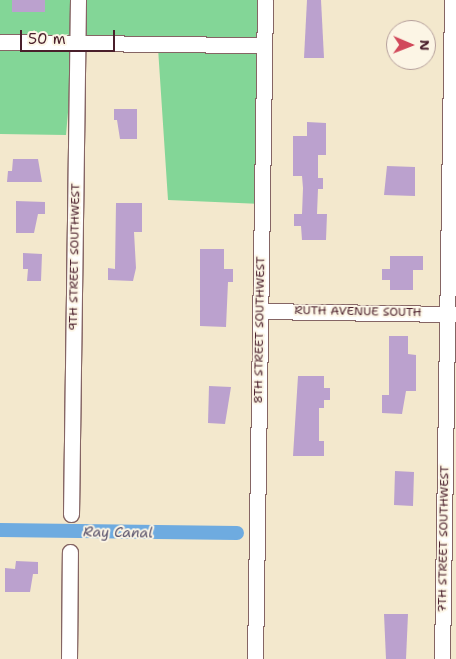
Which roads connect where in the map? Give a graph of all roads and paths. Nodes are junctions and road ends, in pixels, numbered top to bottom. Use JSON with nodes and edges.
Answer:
{"nodes":[{"id":1,"x":78,"y":0,"type":"edge"},
{"id":2,"x":265,"y":0,"type":"edge"},
{"id":3,"x":452,"y":0,"type":"edge"},
{"id":4,"x":0,"y":42,"type":"edge"},
{"id":5,"x":78,"y":42,"type":"junction"},
{"id":6,"x":264,"y":45,"type":"junction"},
{"id":7,"x":260,"y":311,"type":"junction"},
{"id":8,"x":451,"y":314,"type":"edge"},
{"id":9,"x":71,"y":514,"type":"dead end"},
{"id":10,"x":70,"y":552,"type":"dead end"},
{"id":11,"x":69,"y":659,"type":"edge"},
{"id":12,"x":255,"y":659,"type":"edge"},
{"id":13,"x":442,"y":659,"type":"edge"}],
"edges":[{"from":1,"to":5,"type":"street","name":"9TH STREET SOUTHWEST"},
{"from":2,"to":6,"type":"street","name":"8TH STREET SOUTHWEST"},
{"from":3,"to":8,"type":"street","name":"7TH STREET SOUTHWEST"},
{"from":4,"to":5,"type":"street"},
{"from":5,"to":6,"type":"street"},
{"from":5,"to":9,"type":"street","name":"9TH STREET SOUTHWEST"},
{"from":6,"to":7,"type":"street","name":"8TH STREET SOUTHWEST"},
{"from":7,"to":8,"type":"street","name":"RUTH AVENUE SOUTH"},
{"from":7,"to":12,"type":"street","name":"8TH STREET SOUTHWEST"},
{"from":8,"to":13,"type":"street","name":"7TH STREET SOUTHWEST"},
{"from":10,"to":11,"type":"street"}]}
